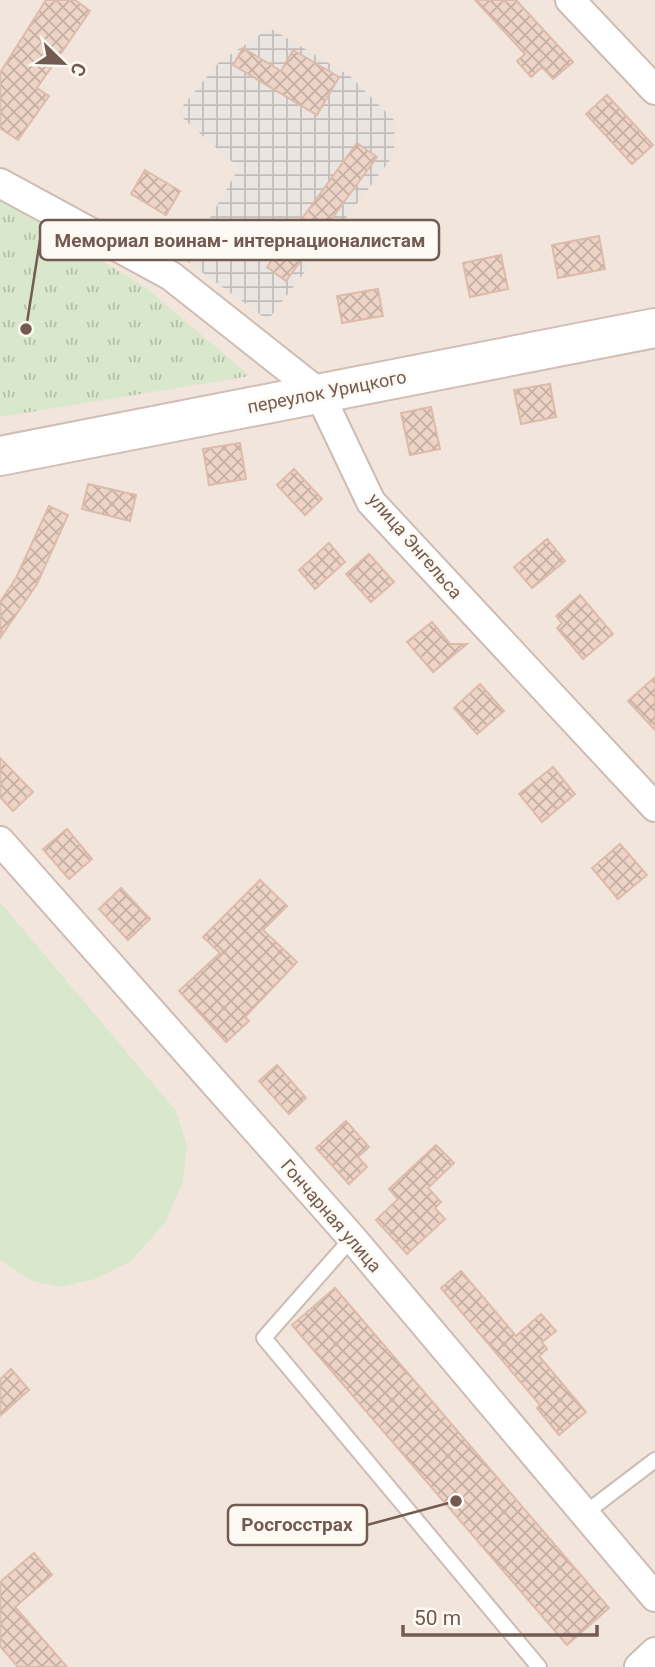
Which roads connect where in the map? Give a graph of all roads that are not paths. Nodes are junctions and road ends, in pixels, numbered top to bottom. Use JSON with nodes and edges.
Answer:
{"nodes":[{"id":1,"x":570,"y":0,"type":"edge"},
{"id":2,"x":655,"y":90,"type":"edge"},
{"id":3,"x":0,"y":183,"type":"edge"},
{"id":4,"x":655,"y":328,"type":"edge"},
{"id":5,"x":319,"y":393,"type":"junction"},
{"id":6,"x":0,"y":456,"type":"edge"},
{"id":7,"x":655,"y":807,"type":"edge"},
{"id":8,"x":0,"y":841,"type":"edge"},
{"id":9,"x":352,"y":1238,"type":"junction"},
{"id":10,"x":655,"y":1460,"type":"edge"},
{"id":11,"x":584,"y":1514,"type":"junction"},
{"id":12,"x":655,"y":1597,"type":"edge"},
{"id":13,"x":655,"y":1652,"type":"edge"},
{"id":14,"x":539,"y":1667,"type":"edge"},
{"id":15,"x":639,"y":1667,"type":"edge"}],
"edges":[{"from":1,"to":2,"type":"street"},
{"from":3,"to":5,"type":"street","name":"улица Энгельса"},
{"from":4,"to":5,"type":"street","name":"переулок Урицкого"},
{"from":5,"to":6,"type":"street","name":"переулок Урицкого"},
{"from":5,"to":7,"type":"street","name":"улица Энгельса"},
{"from":8,"to":9,"type":"street","name":"Гончарная улица"},
{"from":9,"to":11,"type":"street","name":"Гончарная улица"},
{"from":9,"to":14,"type":"lane"},
{"from":10,"to":11,"type":"lane"},
{"from":11,"to":12,"type":"street","name":"Гончарная улица"},
{"from":13,"to":15,"type":"street"}]}
